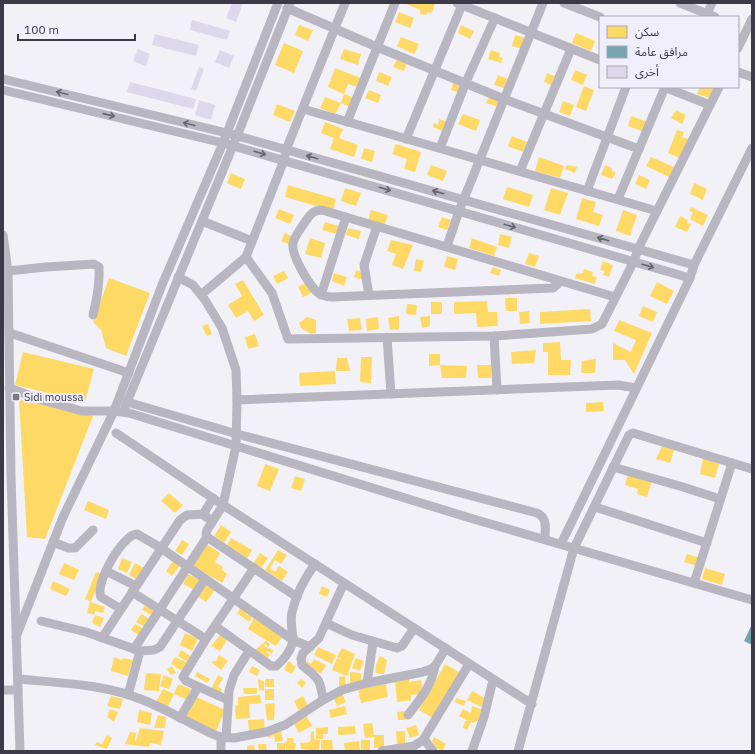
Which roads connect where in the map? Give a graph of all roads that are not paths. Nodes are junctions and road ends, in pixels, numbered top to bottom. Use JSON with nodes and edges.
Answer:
{"nodes":[{"id":1,"x":278,"y":3,"type":"edge"},
{"id":2,"x":345,"y":3,"type":"edge"},
{"id":3,"x":395,"y":3,"type":"edge"},
{"id":4,"x":543,"y":3,"type":"edge"},
{"id":5,"x":564,"y":3,"type":"edge"},
{"id":6,"x":680,"y":3,"type":"edge"},
{"id":7,"x":712,"y":3,"type":"edge"},
{"id":8,"x":459,"y":4,"type":"edge"},
{"id":9,"x":288,"y":6,"type":"edge"},
{"id":10,"x":711,"y":15,"type":"edge"},
{"id":11,"x":599,"y":17,"type":"edge"},
{"id":12,"x":495,"y":18,"type":"junction"},
{"id":13,"x":752,"y":19,"type":"edge"},
{"id":14,"x":742,"y":28,"type":"edge"},
{"id":15,"x":335,"y":29,"type":"junction"},
{"id":16,"x":530,"y":32,"type":"junction"},
{"id":17,"x":739,"y":43,"type":"edge"},
{"id":18,"x":377,"y":47,"type":"junction"},
{"id":19,"x":571,"y":49,"type":"junction"},
{"id":20,"x":599,"y":60,"type":"edge"},
{"id":21,"x":434,"y":70,"type":"junction"},
{"id":22,"x":739,"y":72,"type":"edge"},
{"id":23,"x":752,"y":77,"type":"edge"},
{"id":24,"x":3,"y":79,"type":"edge"},
{"id":25,"x":466,"y":82,"type":"junction"},
{"id":26,"x":626,"y":88,"type":"edge"},
{"id":27,"x":664,"y":88,"type":"edge"},
{"id":28,"x":667,"y":88,"type":"edge"},
{"id":29,"x":718,"y":88,"type":"edge"},
{"id":30,"x":3,"y":90,"type":"edge"},
{"id":31,"x":504,"y":99,"type":"junction"},
{"id":32,"x":710,"y":105,"type":"junction"},
{"id":33,"x":303,"y":109,"type":"junction"},
{"id":34,"x":544,"y":114,"type":"junction"},
{"id":35,"x":347,"y":122,"type":"junction"},
{"id":36,"x":227,"y":133,"type":"junction"},
{"id":37,"x":237,"y":136,"type":"junction"},
{"id":38,"x":607,"y":137,"type":"junction"},
{"id":39,"x":406,"y":138,"type":"junction"},
{"id":40,"x":223,"y":142,"type":"junction"},
{"id":41,"x":233,"y":145,"type":"junction"},
{"id":42,"x":440,"y":148,"type":"junction"},
{"id":43,"x":752,"y":148,"type":"edge"},
{"id":44,"x":639,"y":149,"type":"junction"},
{"id":45,"x":286,"y":150,"type":"junction"},
{"id":46,"x":284,"y":160,"type":"junction"},
{"id":47,"x":480,"y":160,"type":"junction"},
{"id":48,"x":520,"y":171,"type":"junction"},
{"id":49,"x":587,"y":191,"type":"junction"},
{"id":50,"x":618,"y":199,"type":"junction"},
{"id":51,"x":463,"y":200,"type":"junction"},
{"id":52,"x":459,"y":211,"type":"junction"},
{"id":53,"x":657,"y":211,"type":"junction"},
{"id":54,"x":346,"y":217,"type":"junction"},
{"id":55,"x":202,"y":221,"type":"junction"},
{"id":56,"x":377,"y":226,"type":"junction"},
{"id":57,"x":3,"y":235,"type":"edge"},
{"id":58,"x":252,"y":240,"type":"junction"},
{"id":59,"x":447,"y":246,"type":"junction"},
{"id":60,"x":638,"y":249,"type":"junction"},
{"id":61,"x":246,"y":257,"type":"junction"},
{"id":62,"x":173,"y":258,"type":"junction"},
{"id":63,"x":634,"y":262,"type":"junction"},
{"id":64,"x":184,"y":263,"type":"junction"},
{"id":65,"x":694,"y":265,"type":"junction"},
{"id":66,"x":8,"y":270,"type":"junction"},
{"id":67,"x":178,"y":277,"type":"junction"},
{"id":68,"x":690,"y":278,"type":"junction"},
{"id":69,"x":561,"y":281,"type":"junction"},
{"id":70,"x":162,"y":285,"type":"junction"},
{"id":71,"x":173,"y":290,"type":"junction"},
{"id":72,"x":202,"y":294,"type":"junction"},
{"id":73,"x":321,"y":295,"type":"junction"},
{"id":74,"x":369,"y":295,"type":"junction"},
{"id":75,"x":616,"y":297,"type":"junction"},
{"id":76,"x":93,"y":315,"type":"dead end"},
{"id":77,"x":10,"y":333,"type":"junction"},
{"id":78,"x":494,"y":336,"type":"junction"},
{"id":79,"x":387,"y":337,"type":"junction"},
{"id":80,"x":129,"y":373,"type":"junction"},
{"id":81,"x":7,"y":383,"type":"edge"},
{"id":82,"x":636,"y":388,"type":"junction"},
{"id":83,"x":497,"y":390,"type":"junction"},
{"id":84,"x":390,"y":394,"type":"junction"},
{"id":85,"x":237,"y":400,"type":"junction"},
{"id":86,"x":127,"y":402,"type":"junction"},
{"id":87,"x":119,"y":411,"type":"junction"},
{"id":88,"x":116,"y":433,"type":"dead end"},
{"id":89,"x":237,"y":434,"type":"junction"},
{"id":90,"x":236,"y":446,"type":"junction"},
{"id":91,"x":732,"y":463,"type":"junction"},
{"id":92,"x":613,"y":468,"type":"junction"},
{"id":93,"x":752,"y":469,"type":"edge"},
{"id":94,"x":213,"y":498,"type":"junction"},
{"id":95,"x":720,"y":499,"type":"junction"},
{"id":96,"x":223,"y":505,"type":"junction"},
{"id":97,"x":595,"y":507,"type":"junction"},
{"id":98,"x":205,"y":514,"type":"junction"},
{"id":99,"x":213,"y":521,"type":"junction"},
{"id":100,"x":93,"y":530,"type":"dead end"},
{"id":101,"x":207,"y":537,"type":"junction"},
{"id":102,"x":544,"y":540,"type":"junction"},
{"id":103,"x":53,"y":542,"type":"junction"},
{"id":104,"x":707,"y":542,"type":"junction"},
{"id":105,"x":561,"y":544,"type":"junction"},
{"id":106,"x":161,"y":548,"type":"junction"},
{"id":107,"x":574,"y":548,"type":"junction"},
{"id":108,"x":315,"y":564,"type":"junction"},
{"id":109,"x":187,"y":567,"type":"junction"},
{"id":110,"x":254,"y":568,"type":"junction"},
{"id":111,"x":106,"y":571,"type":"junction"},
{"id":112,"x":205,"y":579,"type":"junction"},
{"id":113,"x":344,"y":583,"type":"junction"},
{"id":114,"x":694,"y":583,"type":"junction"},
{"id":115,"x":134,"y":589,"type":"junction"},
{"id":116,"x":297,"y":597,"type":"junction"},
{"id":117,"x":234,"y":599,"type":"junction"},
{"id":118,"x":752,"y":600,"type":"edge"},
{"id":119,"x":121,"y":609,"type":"junction"},
{"id":120,"x":159,"y":609,"type":"junction"},
{"id":121,"x":42,"y":621,"type":"dead end"},
{"id":122,"x":177,"y":621,"type":"junction"},
{"id":123,"x":326,"y":623,"type":"junction"},
{"id":124,"x":215,"y":626,"type":"junction"},
{"id":125,"x":414,"y":628,"type":"junction"},
{"id":126,"x":16,"y":637,"type":"junction"},
{"id":127,"x":102,"y":638,"type":"junction"},
{"id":128,"x":206,"y":639,"type":"junction"},
{"id":129,"x":293,"y":640,"type":"junction"},
{"id":130,"x":373,"y":642,"type":"junction"},
{"id":131,"x":310,"y":647,"type":"junction"},
{"id":132,"x":446,"y":648,"type":"junction"},
{"id":133,"x":137,"y":650,"type":"junction"},
{"id":134,"x":250,"y":651,"type":"junction"},
{"id":135,"x":469,"y":664,"type":"junction"},
{"id":136,"x":435,"y":666,"type":"junction"},
{"id":137,"x":18,"y":679,"type":"junction"},
{"id":138,"x":494,"y":680,"type":"junction"},
{"id":139,"x":367,"y":684,"type":"junction"},
{"id":140,"x":198,"y":687,"type":"junction"},
{"id":141,"x":3,"y":690,"type":"edge"},
{"id":142,"x":18,"y":690,"type":"junction"},
{"id":143,"x":128,"y":695,"type":"junction"},
{"id":144,"x":228,"y":700,"type":"junction"},
{"id":145,"x":323,"y":700,"type":"junction"},
{"id":146,"x":532,"y":704,"type":"junction"},
{"id":147,"x":408,"y":715,"type":"dead end"},
{"id":148,"x":180,"y":718,"type":"junction"},
{"id":149,"x":224,"y":737,"type":"junction"},
{"id":150,"x":424,"y":739,"type":"junction"},
{"id":151,"x":20,"y":751,"type":"edge"},
{"id":152,"x":221,"y":751,"type":"edge"},
{"id":153,"x":382,"y":751,"type":"edge"},
{"id":154,"x":433,"y":751,"type":"edge"},
{"id":155,"x":472,"y":751,"type":"edge"},
{"id":156,"x":518,"y":751,"type":"edge"}],
"edges":[{"from":1,"to":36,"type":"street"},
{"from":2,"to":15,"type":"street"},
{"from":3,"to":18,"type":"street"},
{"from":4,"to":16,"type":"street"},
{"from":5,"to":11,"type":"street"},
{"from":6,"to":10,"type":"street"},
{"from":7,"to":10,"type":"street"},
{"from":8,"to":12,"type":"street"},
{"from":8,"to":21,"type":"street"},
{"from":9,"to":15,"type":"street"},
{"from":9,"to":37,"type":"street"},
{"from":12,"to":16,"type":"street"},
{"from":12,"to":25,"type":"street"},
{"from":13,"to":14,"type":"street"},
{"from":14,"to":17,"type":"street"},
{"from":15,"to":18,"type":"street"},
{"from":15,"to":33,"type":"street"},
{"from":16,"to":19,"type":"street"},
{"from":16,"to":31,"type":"street"},
{"from":18,"to":21,"type":"street"},
{"from":18,"to":35,"type":"street"},
{"from":19,"to":20,"type":"street"},
{"from":19,"to":34,"type":"street"},
{"from":21,"to":25,"type":"street"},
{"from":21,"to":39,"type":"street"},
{"from":22,"to":23,"type":"street"},
{"from":36,"to":24,"type":"street","one_way":true},
{"from":25,"to":31,"type":"street"},
{"from":25,"to":42,"type":"street"},
{"from":26,"to":38,"type":"street"},
{"from":27,"to":44,"type":"street"},
{"from":28,"to":32,"type":"street"},
{"from":29,"to":32,"type":"street"},
{"from":30,"to":40,"type":"street","one_way":true},
{"from":31,"to":34,"type":"street"},
{"from":31,"to":47,"type":"street"},
{"from":32,"to":53,"type":"street"},
{"from":33,"to":35,"type":"street"},
{"from":33,"to":45,"type":"street"},
{"from":34,"to":38,"type":"street"},
{"from":34,"to":48,"type":"street"},
{"from":35,"to":39,"type":"street"},
{"from":36,"to":37,"type":"street"},
{"from":36,"to":40,"type":"street"},
{"from":37,"to":41,"type":"street"},
{"from":37,"to":45,"type":"street"},
{"from":38,"to":44,"type":"street"},
{"from":38,"to":49,"type":"street"},
{"from":39,"to":42,"type":"street"},
{"from":40,"to":41,"type":"street"},
{"from":40,"to":62,"type":"street"},
{"from":41,"to":46,"type":"street","one_way":true},
{"from":41,"to":55,"type":"street"},
{"from":42,"to":47,"type":"street"},
{"from":43,"to":65,"type":"street"},
{"from":44,"to":50,"type":"street"},
{"from":45,"to":46,"type":"street"},
{"from":51,"to":45,"type":"street","one_way":true},
{"from":46,"to":52,"type":"street","one_way":true},
{"from":46,"to":58,"type":"street"},
{"from":47,"to":48,"type":"street"},
{"from":47,"to":51,"type":"street"},
{"from":48,"to":49,"type":"street"},
{"from":49,"to":50,"type":"street"},
{"from":50,"to":53,"type":"street"},
{"from":51,"to":52,"type":"street"},
{"from":60,"to":51,"type":"street","one_way":true},
{"from":52,"to":59,"type":"street"},
{"from":52,"to":63,"type":"street","one_way":true},
{"from":53,"to":60,"type":"street"},
{"from":54,"to":56,"type":"street"},
{"from":54,"to":73,"type":"street"},
{"from":54,"to":73,"type":"street"},
{"from":55,"to":58,"type":"street"},
{"from":55,"to":64,"type":"street"},
{"from":56,"to":59,"type":"street"},
{"from":56,"to":74,"type":"street"},
{"from":57,"to":66,"type":"street"},
{"from":58,"to":61,"type":"street"},
{"from":59,"to":69,"type":"street"},
{"from":60,"to":63,"type":"street"},
{"from":60,"to":65,"type":"street"},
{"from":61,"to":72,"type":"street"},
{"from":61,"to":79,"type":"street"},
{"from":62,"to":64,"type":"street"},
{"from":62,"to":70,"type":"street"},
{"from":63,"to":68,"type":"street","one_way":true},
{"from":63,"to":75,"type":"street"},
{"from":64,"to":67,"type":"street"},
{"from":65,"to":68,"type":"street"},
{"from":66,"to":76,"type":"street"},
{"from":66,"to":77,"type":"street"},
{"from":67,"to":71,"type":"street"},
{"from":67,"to":72,"type":"street"},
{"from":68,"to":82,"type":"street"},
{"from":69,"to":74,"type":"street"},
{"from":69,"to":75,"type":"street"},
{"from":70,"to":71,"type":"street"},
{"from":70,"to":80,"type":"street"},
{"from":71,"to":86,"type":"street"},
{"from":72,"to":85,"type":"street"},
{"from":73,"to":74,"type":"street"},
{"from":75,"to":78,"type":"street"},
{"from":77,"to":80,"type":"street"},
{"from":77,"to":81,"type":"street"},
{"from":78,"to":79,"type":"street"},
{"from":78,"to":83,"type":"street"},
{"from":79,"to":84,"type":"street"},
{"from":80,"to":87,"type":"street"},
{"from":81,"to":87,"type":"street"},
{"from":81,"to":126,"type":"street"},
{"from":82,"to":83,"type":"street"},
{"from":82,"to":105,"type":"street"},
{"from":83,"to":84,"type":"street"},
{"from":84,"to":85,"type":"street"},
{"from":85,"to":89,"type":"street"},
{"from":86,"to":87,"type":"street"},
{"from":86,"to":89,"type":"street"},
{"from":87,"to":90,"type":"street"},
{"from":87,"to":103,"type":"street"},
{"from":88,"to":94,"type":"street"},
{"from":89,"to":90,"type":"street"},
{"from":89,"to":102,"type":"street"},
{"from":90,"to":96,"type":"street"},
{"from":90,"to":102,"type":"street"},
{"from":91,"to":92,"type":"street"},
{"from":91,"to":93,"type":"street"},
{"from":91,"to":95,"type":"street"},
{"from":92,"to":95,"type":"street"},
{"from":92,"to":97,"type":"street"},
{"from":94,"to":96,"type":"street"},
{"from":94,"to":98,"type":"street"},
{"from":95,"to":104,"type":"street"},
{"from":96,"to":99,"type":"street"},
{"from":96,"to":108,"type":"street"},
{"from":97,"to":104,"type":"street"},
{"from":97,"to":107,"type":"street"},
{"from":98,"to":99,"type":"street"},
{"from":98,"to":106,"type":"street"},
{"from":99,"to":101,"type":"street"},
{"from":100,"to":103,"type":"street"},
{"from":101,"to":109,"type":"street"},
{"from":101,"to":110,"type":"street"},
{"from":102,"to":105,"type":"street"},
{"from":103,"to":126,"type":"street"},
{"from":104,"to":114,"type":"street"},
{"from":105,"to":107,"type":"street"},
{"from":106,"to":109,"type":"street"},
{"from":106,"to":111,"type":"street"},
{"from":106,"to":115,"type":"street"},
{"from":107,"to":114,"type":"street"},
{"from":107,"to":146,"type":"street"},
{"from":108,"to":113,"type":"street"},
{"from":108,"to":116,"type":"street"},
{"from":109,"to":112,"type":"street"},
{"from":109,"to":120,"type":"street"},
{"from":110,"to":116,"type":"street"},
{"from":110,"to":117,"type":"street"},
{"from":111,"to":115,"type":"street"},
{"from":111,"to":119,"type":"street"},
{"from":112,"to":117,"type":"street"},
{"from":112,"to":122,"type":"street"},
{"from":113,"to":123,"type":"street"},
{"from":113,"to":125,"type":"street"},
{"from":114,"to":118,"type":"street"},
{"from":115,"to":119,"type":"street"},
{"from":115,"to":120,"type":"street"},
{"from":116,"to":129,"type":"street"},
{"from":117,"to":124,"type":"street"},
{"from":117,"to":129,"type":"street"},
{"from":119,"to":127,"type":"street"},
{"from":120,"to":122,"type":"street"},
{"from":120,"to":133,"type":"street"},
{"from":121,"to":127,"type":"street"},
{"from":122,"to":128,"type":"street"},
{"from":122,"to":133,"type":"street"},
{"from":123,"to":130,"type":"street"},
{"from":123,"to":131,"type":"street"},
{"from":124,"to":128,"type":"street"},
{"from":124,"to":134,"type":"street"},
{"from":125,"to":130,"type":"street"},
{"from":125,"to":132,"type":"street"},
{"from":126,"to":137,"type":"street"},
{"from":127,"to":133,"type":"street"},
{"from":128,"to":140,"type":"street"},
{"from":129,"to":131,"type":"street"},
{"from":129,"to":134,"type":"street"},
{"from":130,"to":139,"type":"street"},
{"from":131,"to":145,"type":"street"},
{"from":132,"to":135,"type":"street"},
{"from":132,"to":136,"type":"street"},
{"from":133,"to":143,"type":"street"},
{"from":134,"to":144,"type":"street"},
{"from":135,"to":138,"type":"street"},
{"from":135,"to":150,"type":"street"},
{"from":136,"to":139,"type":"street"},
{"from":136,"to":147,"type":"street"},
{"from":137,"to":142,"type":"street"},
{"from":137,"to":143,"type":"street"},
{"from":138,"to":146,"type":"street"},
{"from":138,"to":155,"type":"street"},
{"from":139,"to":145,"type":"street"},
{"from":140,"to":144,"type":"street"},
{"from":140,"to":148,"type":"street"},
{"from":141,"to":142,"type":"street"},
{"from":142,"to":151,"type":"street"},
{"from":143,"to":148,"type":"street"},
{"from":144,"to":149,"type":"street"},
{"from":145,"to":149,"type":"street"},
{"from":146,"to":156,"type":"street"},
{"from":148,"to":149,"type":"street"},
{"from":149,"to":152,"type":"street"},
{"from":150,"to":153,"type":"street"},
{"from":150,"to":154,"type":"street"}]}
